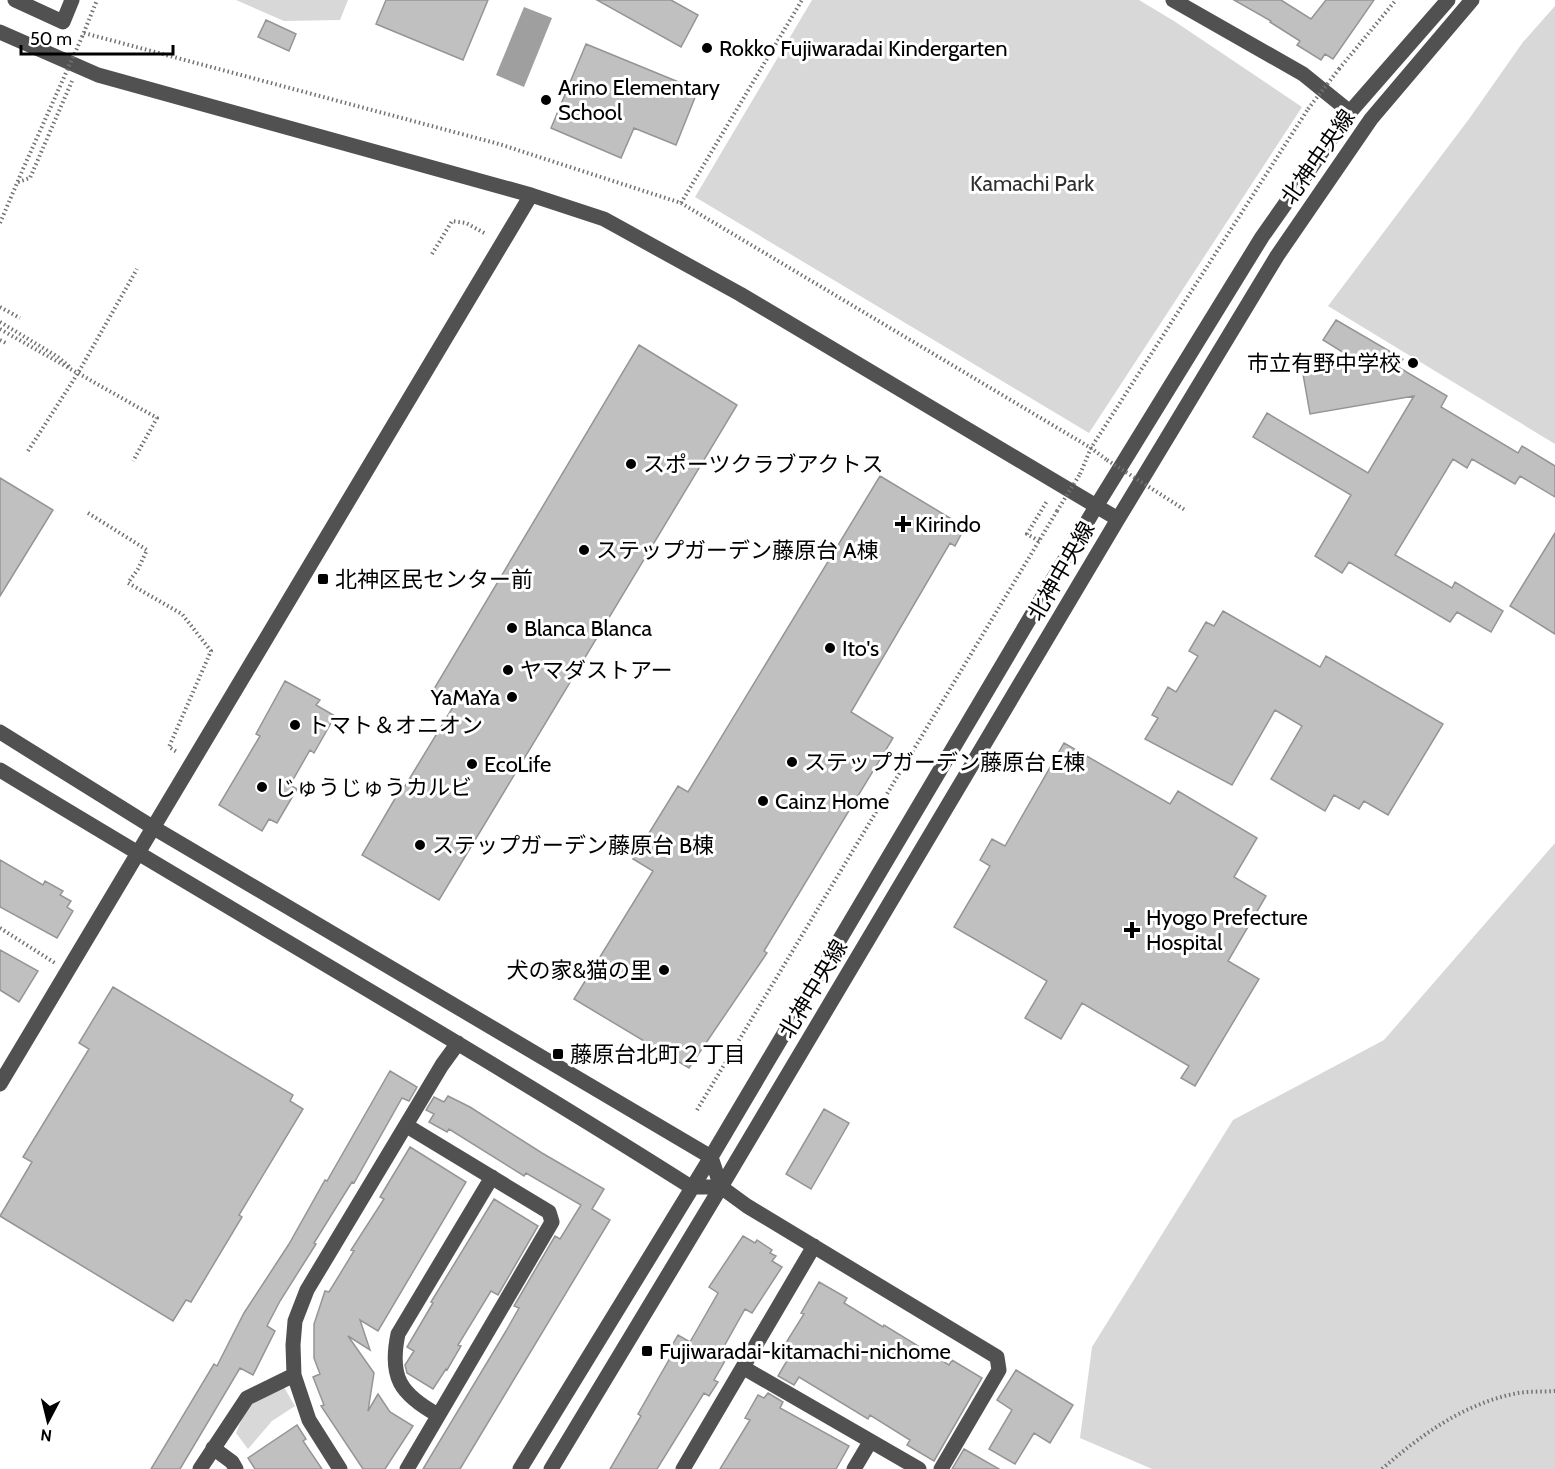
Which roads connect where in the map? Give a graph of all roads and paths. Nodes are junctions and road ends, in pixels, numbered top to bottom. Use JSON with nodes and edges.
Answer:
{"nodes":[{"id":1,"x":15,"y":0,"type":"edge"},
{"id":2,"x":72,"y":0,"type":"edge"},
{"id":3,"x":97,"y":0,"type":"edge"},
{"id":4,"x":802,"y":0,"type":"edge"},
{"id":5,"x":1173,"y":0,"type":"edge"},
{"id":6,"x":1396,"y":0,"type":"edge"},
{"id":7,"x":1448,"y":0,"type":"edge"},
{"id":8,"x":1472,"y":0,"type":"edge"},
{"id":9,"x":0,"y":32,"type":"edge"},
{"id":10,"x":73,"y":79,"type":"dead end"},
{"id":11,"x":1350,"y":112,"type":"junction"},
{"id":12,"x":18,"y":182,"type":"junction"},
{"id":13,"x":531,"y":195,"type":"junction"},
{"id":14,"x":681,"y":203,"type":"dead end"},
{"id":15,"x":0,"y":223,"type":"edge"},
{"id":16,"x":486,"y":234,"type":"dead end"},
{"id":17,"x":432,"y":254,"type":"dead end"},
{"id":18,"x":137,"y":269,"type":"dead end"},
{"id":19,"x":0,"y":307,"type":"edge"},
{"id":20,"x":20,"y":318,"type":"dead end"},
{"id":21,"x":0,"y":322,"type":"edge"},
{"id":22,"x":0,"y":328,"type":"edge"},
{"id":23,"x":0,"y":340,"type":"edge"},
{"id":24,"x":6,"y":343,"type":"dead end"},
{"id":25,"x":78,"y":373,"type":"junction"},
{"id":26,"x":28,"y":452,"type":"dead end"},
{"id":27,"x":1107,"y":460,"type":"dead end"},
{"id":28,"x":133,"y":461,"type":"dead end"},
{"id":29,"x":1047,"y":501,"type":"dead end"},
{"id":30,"x":1097,"y":505,"type":"junction"},
{"id":31,"x":1185,"y":510,"type":"dead end"},
{"id":32,"x":88,"y":513,"type":"dead end"},
{"id":33,"x":1118,"y":519,"type":"junction"},
{"id":34,"x":1039,"y":541,"type":"junction"},
{"id":35,"x":0,"y":732,"type":"edge"},
{"id":36,"x":177,"y":752,"type":"dead end"},
{"id":37,"x":0,"y":770,"type":"edge"},
{"id":38,"x":154,"y":828,"type":"junction"},
{"id":39,"x":138,"y":854,"type":"junction"},
{"id":40,"x":0,"y":928,"type":"edge"},
{"id":41,"x":68,"y":971,"type":"junction"},
{"id":42,"x":458,"y":1043,"type":"junction"},
{"id":43,"x":0,"y":1084,"type":"edge"},
{"id":44,"x":697,"y":1110,"type":"dead end"},
{"id":45,"x":406,"y":1126,"type":"junction"},
{"id":46,"x":711,"y":1157,"type":"junction"},
{"id":47,"x":492,"y":1177,"type":"junction"},
{"id":48,"x":721,"y":1187,"type":"junction"},
{"id":49,"x":692,"y":1188,"type":"junction"},
{"id":50,"x":814,"y":1246,"type":"junction"},
{"id":51,"x":744,"y":1368,"type":"junction"},
{"id":52,"x":294,"y":1375,"type":"junction"},
{"id":53,"x":1555,"y":1391,"type":"edge"},
{"id":54,"x":438,"y":1415,"type":"junction"},
{"id":55,"x":870,"y":1442,"type":"junction"},
{"id":56,"x":213,"y":1448,"type":"junction"},
{"id":57,"x":200,"y":1469,"type":"edge"},
{"id":58,"x":236,"y":1469,"type":"edge"},
{"id":59,"x":339,"y":1469,"type":"edge"},
{"id":60,"x":407,"y":1469,"type":"edge"},
{"id":61,"x":520,"y":1469,"type":"edge"},
{"id":62,"x":550,"y":1469,"type":"edge"},
{"id":63,"x":683,"y":1469,"type":"edge"},
{"id":64,"x":854,"y":1469,"type":"edge"},
{"id":65,"x":919,"y":1469,"type":"edge"},
{"id":66,"x":941,"y":1469,"type":"edge"},
{"id":67,"x":1382,"y":1469,"type":"edge"}],
"edges":[{"from":1,"to":2,"type":"street"},
{"from":3,"to":12,"type":"path","bridge":true},
{"from":4,"to":14,"type":"path"},
{"from":5,"to":11,"type":"street"},
{"from":6,"to":34,"type":"path","bridge":true},
{"from":7,"to":11,"type":"street","name":"北神中央線"},
{"from":8,"to":33,"type":"street","name":"北神中央線"},
{"from":9,"to":13,"type":"street"},
{"from":10,"to":12,"type":"path"},
{"from":11,"to":30,"type":"street","name":"北神中央線"},
{"from":12,"to":15,"type":"path"},
{"from":13,"to":30,"type":"street"},
{"from":13,"to":38,"type":"street"},
{"from":16,"to":17,"type":"path"},
{"from":18,"to":25,"type":"path"},
{"from":19,"to":20,"type":"path"},
{"from":21,"to":25,"type":"path"},
{"from":22,"to":25,"type":"path"},
{"from":23,"to":24,"type":"path"},
{"from":25,"to":26,"type":"path"},
{"from":25,"to":28,"type":"path"},
{"from":27,"to":31,"type":"path","bridge":true},
{"from":29,"to":34,"type":"path"},
{"from":30,"to":33,"type":"street"},
{"from":30,"to":46,"type":"street","name":"北神中央線"},
{"from":32,"to":36,"type":"path"},
{"from":33,"to":48,"type":"street","name":"北神中央線"},
{"from":34,"to":44,"type":"path"},
{"from":35,"to":38,"type":"street"},
{"from":37,"to":39,"type":"street"},
{"from":38,"to":39,"type":"street"},
{"from":38,"to":46,"type":"street"},
{"from":39,"to":41,"type":"street"},
{"from":39,"to":42,"type":"street"},
{"from":40,"to":41,"type":"path"},
{"from":41,"to":43,"type":"street"},
{"from":42,"to":45,"type":"street"},
{"from":42,"to":49,"type":"street"},
{"from":45,"to":47,"type":"street"},
{"from":45,"to":52,"type":"street"},
{"from":46,"to":48,"type":"street"},
{"from":46,"to":49,"type":"street","name":"北神中央線"},
{"from":47,"to":54,"type":"street"},
{"from":47,"to":54,"type":"street"},
{"from":48,"to":49,"type":"street"},
{"from":48,"to":50,"type":"street"},
{"from":48,"to":62,"type":"street","name":"北神中央線"},
{"from":49,"to":61,"type":"street","name":"北神中央線"},
{"from":50,"to":51,"type":"street"},
{"from":50,"to":66,"type":"street"},
{"from":51,"to":55,"type":"street"},
{"from":51,"to":63,"type":"street"},
{"from":52,"to":56,"type":"street"},
{"from":52,"to":59,"type":"street"},
{"from":53,"to":67,"type":"path"},
{"from":54,"to":60,"type":"street"},
{"from":55,"to":64,"type":"street"},
{"from":55,"to":65,"type":"street"},
{"from":56,"to":57,"type":"street"},
{"from":56,"to":58,"type":"street"}]}
